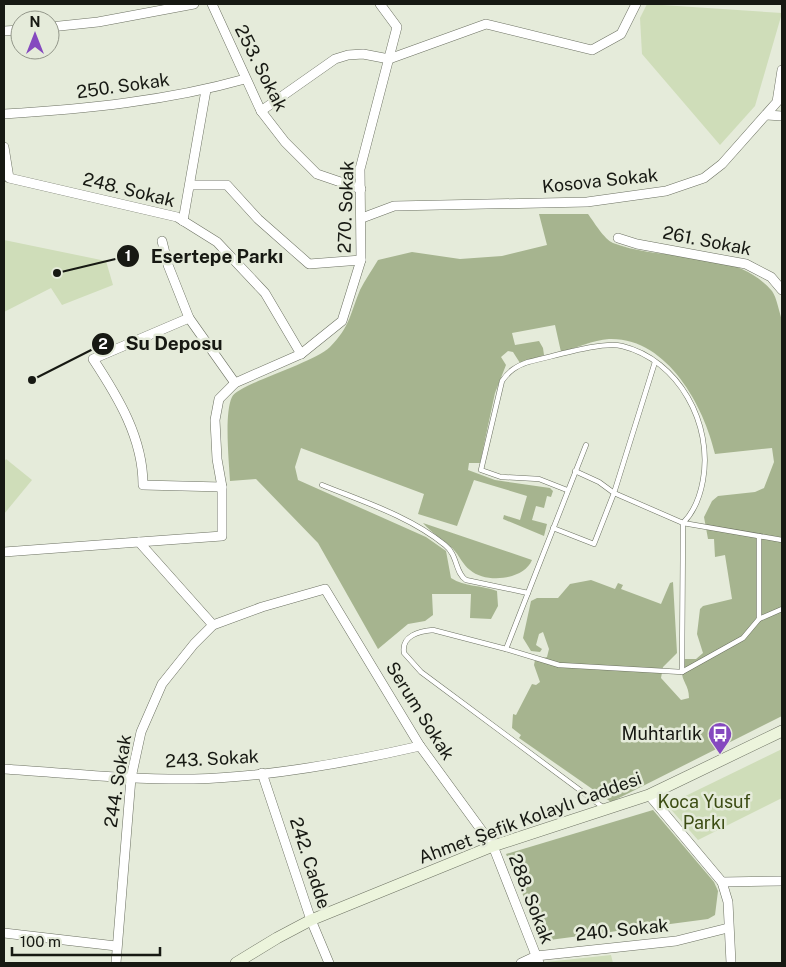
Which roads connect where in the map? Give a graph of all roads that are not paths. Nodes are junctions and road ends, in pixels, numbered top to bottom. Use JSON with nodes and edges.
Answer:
{"nodes":[{"id":1,"x":194,"y":4,"type":"edge"},
{"id":2,"x":212,"y":4,"type":"edge"},
{"id":3,"x":380,"y":4,"type":"edge"},
{"id":4,"x":636,"y":4,"type":"edge"},
{"id":5,"x":164,"y":7,"type":"edge"},
{"id":6,"x":60,"y":26,"type":"edge"},
{"id":7,"x":389,"y":59,"type":"junction"},
{"id":8,"x":782,"y":70,"type":"edge"},
{"id":9,"x":245,"y":79,"type":"junction"},
{"id":10,"x":206,"y":90,"type":"junction"},
{"id":11,"x":261,"y":111,"type":"junction"},
{"id":12,"x":4,"y":114,"type":"edge"},
{"id":13,"x":767,"y":115,"type":"junction"},
{"id":14,"x":782,"y":116,"type":"edge"},
{"id":15,"x":4,"y":147,"type":"edge"},
{"id":16,"x":190,"y":185,"type":"junction"},
{"id":17,"x":361,"y":189,"type":"junction"},
{"id":18,"x":362,"y":218,"type":"junction"},
{"id":19,"x":183,"y":221,"type":"junction"},
{"id":20,"x":618,"y":238,"type":"dead end"},
{"id":21,"x":162,"y":241,"type":"dead end"},
{"id":22,"x":361,"y":260,"type":"junction"},
{"id":23,"x":782,"y":290,"type":"edge"},
{"id":24,"x":188,"y":318,"type":"junction"},
{"id":25,"x":301,"y":354,"type":"junction"},
{"id":26,"x":655,"y":362,"type":"junction"},
{"id":27,"x":235,"y":383,"type":"junction"},
{"id":28,"x":586,"y":445,"type":"dead end"},
{"id":29,"x":575,"y":471,"type":"junction"},
{"id":30,"x":322,"y":485,"type":"dead end"},
{"id":31,"x":222,"y":487,"type":"junction"},
{"id":32,"x":568,"y":490,"type":"junction"},
{"id":33,"x":614,"y":493,"type":"junction"},
{"id":34,"x":682,"y":523,"type":"junction"},
{"id":35,"x":553,"y":528,"type":"junction"},
{"id":36,"x":759,"y":536,"type":"junction"},
{"id":37,"x":782,"y":540,"type":"edge"},
{"id":38,"x":139,"y":542,"type":"junction"},
{"id":39,"x":4,"y":552,"type":"edge"},
{"id":40,"x":325,"y":589,"type":"joint"},
{"id":41,"x":528,"y":593,"type":"junction"},
{"id":42,"x":782,"y":609,"type":"edge"},
{"id":43,"x":759,"y":619,"type":"junction"},
{"id":44,"x":213,"y":625,"type":"junction"},
{"id":45,"x":506,"y":649,"type":"junction"},
{"id":46,"x":682,"y":672,"type":"junction"},
{"id":47,"x":782,"y":731,"type":"edge"},
{"id":48,"x":420,"y":746,"type":"junction"},
{"id":49,"x":4,"y":769,"type":"edge"},
{"id":50,"x":262,"y":773,"type":"junction"},
{"id":51,"x":131,"y":778,"type":"junction"},
{"id":52,"x":649,"y":795,"type":"junction"},
{"id":53,"x":607,"y":811,"type":"junction"},
{"id":54,"x":493,"y":846,"type":"junction"},
{"id":55,"x":782,"y":881,"type":"edge"},
{"id":56,"x":722,"y":882,"type":"junction"},
{"id":57,"x":311,"y":920,"type":"junction"},
{"id":58,"x":728,"y":928,"type":"junction"},
{"id":59,"x":4,"y":933,"type":"edge"},
{"id":60,"x":116,"y":946,"type":"junction"},
{"id":61,"x":538,"y":960,"type":"edge"},
{"id":62,"x":116,"y":963,"type":"edge"},
{"id":63,"x":236,"y":963,"type":"edge"},
{"id":64,"x":329,"y":963,"type":"edge"},
{"id":65,"x":521,"y":963,"type":"edge"},
{"id":66,"x":731,"y":963,"type":"edge"}],
"edges":[{"from":1,"to":5,"type":"street"},
{"from":2,"to":9,"type":"street","name":"253. Sokak"},
{"from":3,"to":7,"type":"street","name":"270. Sokak"},
{"from":4,"to":7,"type":"street"},
{"from":5,"to":6,"type":"street"},
{"from":7,"to":11,"type":"street"},
{"from":7,"to":17,"type":"street","name":"270. Sokak"},
{"from":8,"to":13,"type":"street","name":"Kosova Sokak"},
{"from":9,"to":10,"type":"street","name":"250. Sokak"},
{"from":9,"to":11,"type":"street","name":"253. Sokak"},
{"from":10,"to":12,"type":"street","name":"250. Sokak"},
{"from":10,"to":16,"type":"street"},
{"from":11,"to":17,"type":"street","name":"253. Sokak"},
{"from":13,"to":14,"type":"street"},
{"from":13,"to":18,"type":"street","name":"Kosova Sokak"},
{"from":15,"to":19,"type":"street","name":"248. Sokak"},
{"from":16,"to":19,"type":"street"},
{"from":16,"to":22,"type":"street"},
{"from":17,"to":18,"type":"street","name":"270. Sokak"},
{"from":18,"to":22,"type":"street","name":"270. Sokak"},
{"from":19,"to":25,"type":"street","name":"248. Sokak"},
{"from":20,"to":23,"type":"street","name":"261. Sokak"},
{"from":21,"to":24,"type":"street"},
{"from":22,"to":25,"type":"street","name":"270. Sokak"},
{"from":24,"to":27,"type":"street"},
{"from":24,"to":31,"type":"street"},
{"from":25,"to":27,"type":"street","name":"270. Sokak"},
{"from":26,"to":32,"type":"lane"},
{"from":26,"to":33,"type":"lane"},
{"from":26,"to":34,"type":"lane"},
{"from":27,"to":31,"type":"street","name":"270. Sokak"},
{"from":28,"to":29,"type":"lane"},
{"from":29,"to":32,"type":"lane"},
{"from":29,"to":33,"type":"lane"},
{"from":30,"to":41,"type":"lane"},
{"from":31,"to":38,"type":"street","name":"270. Sokak"},
{"from":32,"to":35,"type":"lane"},
{"from":33,"to":34,"type":"lane"},
{"from":33,"to":35,"type":"lane"},
{"from":34,"to":36,"type":"lane"},
{"from":34,"to":46,"type":"lane"},
{"from":35,"to":41,"type":"lane"},
{"from":36,"to":37,"type":"lane"},
{"from":36,"to":43,"type":"lane"},
{"from":38,"to":39,"type":"street"},
{"from":38,"to":44,"type":"street"},
{"from":40,"to":44,"type":"street","name":"244. Sokak"},
{"from":40,"to":48,"type":"street","name":"Serum Sokak"},
{"from":41,"to":45,"type":"lane"},
{"from":42,"to":43,"type":"lane"},
{"from":43,"to":46,"type":"lane"},
{"from":44,"to":51,"type":"street","name":"244. Sokak"},
{"from":45,"to":46,"type":"lane"},
{"from":45,"to":53,"type":"lane"},
{"from":47,"to":52,"type":"main road","name":"Ahmet Şefik Kolaylı Caddesi"},
{"from":48,"to":50,"type":"street","name":"243. Sokak"},
{"from":48,"to":54,"type":"street","name":"Serum Sokak"},
{"from":49,"to":51,"type":"street","name":"243. Sokak"},
{"from":50,"to":51,"type":"street","name":"243. Sokak"},
{"from":50,"to":57,"type":"street","name":"242. Cadde"},
{"from":51,"to":60,"type":"street","name":"244. Sokak"},
{"from":52,"to":53,"type":"main road","name":"Ahmet Şefik Kolaylı Caddesi"},
{"from":52,"to":56,"type":"street"},
{"from":53,"to":54,"type":"main road","name":"Ahmet Şefik Kolaylı Caddesi"},
{"from":54,"to":57,"type":"main road","name":"Ahmet Şefik Kolaylı Caddesi"},
{"from":54,"to":61,"type":"street","name":"288. Sokak"},
{"from":55,"to":56,"type":"street"},
{"from":56,"to":58,"type":"street"},
{"from":57,"to":63,"type":"main road","name":"Ahmet Şefik Kolaylı Caddesi"},
{"from":57,"to":64,"type":"street","name":"242. Cadde"},
{"from":58,"to":61,"type":"street","name":"240. Sokak"},
{"from":58,"to":66,"type":"street"},
{"from":59,"to":60,"type":"street"},
{"from":60,"to":62,"type":"street","name":"244. Sokak"},
{"from":61,"to":65,"type":"street","name":"240. Sokak"}]}
